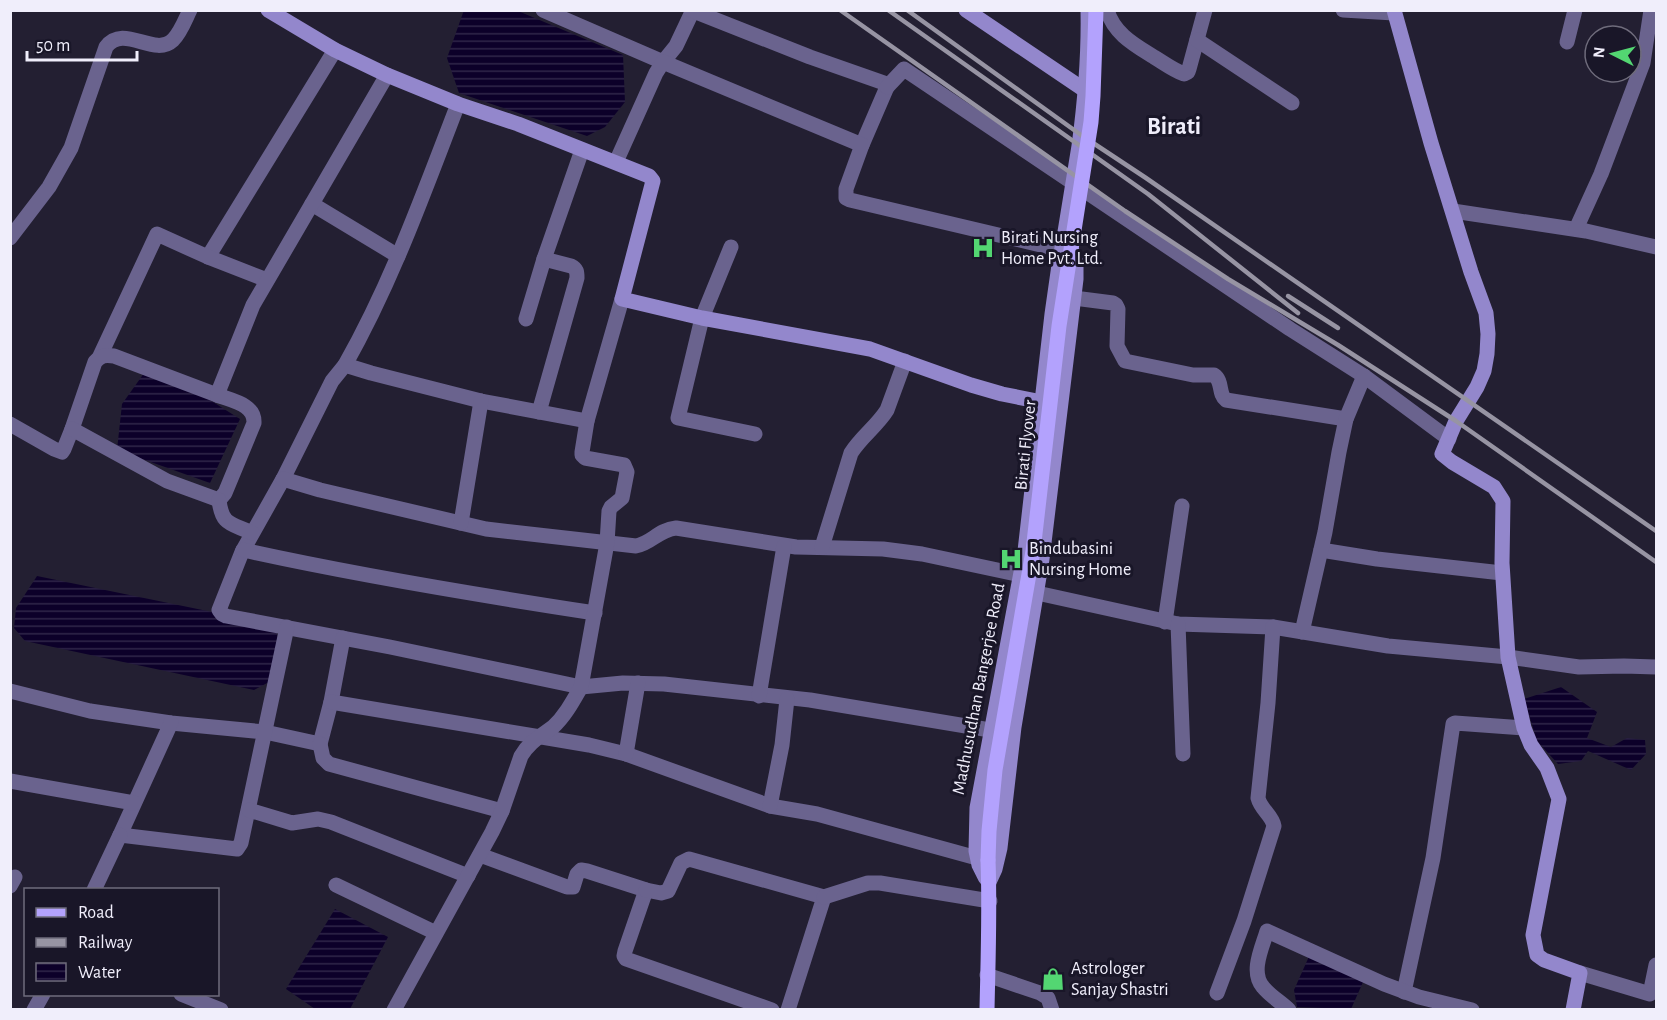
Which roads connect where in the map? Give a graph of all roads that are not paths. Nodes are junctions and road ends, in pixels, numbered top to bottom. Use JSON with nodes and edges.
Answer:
{"nodes":[{"id":1,"x":190,"y":10,"type":"edge"},
{"id":2,"x":268,"y":10,"type":"edge"},
{"id":3,"x":543,"y":10,"type":"edge"},
{"id":4,"x":966,"y":10,"type":"edge"},
{"id":5,"x":1088,"y":10,"type":"edge"},
{"id":6,"x":1096,"y":10,"type":"edge"},
{"id":7,"x":1107,"y":10,"type":"edge"},
{"id":8,"x":1205,"y":10,"type":"edge"},
{"id":9,"x":1343,"y":10,"type":"edge"},
{"id":10,"x":1575,"y":10,"type":"edge"},
{"id":11,"x":1651,"y":10,"type":"edge"},
{"id":12,"x":692,"y":11,"type":"edge"},
{"id":13,"x":1394,"y":12,"type":"edge"},
{"id":14,"x":1197,"y":40,"type":"junction"},
{"id":15,"x":1567,"y":42,"type":"dead end"},
{"id":16,"x":335,"y":50,"type":"junction"},
{"id":17,"x":663,"y":62,"type":"junction"},
{"id":18,"x":387,"y":75,"type":"junction"},
{"id":19,"x":887,"y":87,"type":"junction"},
{"id":20,"x":1086,"y":91,"type":"junction"},
{"id":21,"x":1292,"y":103,"type":"dead end"},
{"id":22,"x":458,"y":104,"type":"junction"},
{"id":23,"x":862,"y":145,"type":"junction"},
{"id":24,"x":582,"y":150,"type":"junction"},
{"id":25,"x":616,"y":162,"type":"junction"},
{"id":26,"x":1073,"y":183,"type":"junction"},
{"id":27,"x":312,"y":204,"type":"junction"},
{"id":28,"x":1453,"y":211,"type":"junction"},
{"id":29,"x":1576,"y":229,"type":"junction"},
{"id":30,"x":10,"y":238,"type":"edge"},
{"id":31,"x":731,"y":247,"type":"dead end"},
{"id":32,"x":1656,"y":247,"type":"edge"},
{"id":33,"x":1062,"y":250,"type":"junction"},
{"id":34,"x":398,"y":256,"type":"junction"},
{"id":35,"x":208,"y":257,"type":"junction"},
{"id":36,"x":544,"y":259,"type":"junction"},
{"id":37,"x":267,"y":280,"type":"junction"},
{"id":38,"x":1074,"y":298,"type":"junction"},
{"id":39,"x":622,"y":299,"type":"junction"},
{"id":40,"x":702,"y":318,"type":"junction"},
{"id":41,"x":526,"y":319,"type":"dead end"},
{"id":42,"x":100,"y":356,"type":"junction"},
{"id":43,"x":905,"y":361,"type":"junction"},
{"id":44,"x":345,"y":365,"type":"junction"},
{"id":45,"x":1364,"y":376,"type":"junction"},
{"id":46,"x":217,"y":395,"type":"junction"},
{"id":47,"x":481,"y":401,"type":"junction"},
{"id":48,"x":1042,"y":402,"type":"junction"},
{"id":49,"x":539,"y":412,"type":"junction"},
{"id":50,"x":1346,"y":419,"type":"junction"},
{"id":51,"x":587,"y":421,"type":"junction"},
{"id":52,"x":10,"y":424,"type":"edge"},
{"id":53,"x":72,"y":429,"type":"junction"},
{"id":54,"x":755,"y":434,"type":"dead end"},
{"id":55,"x":1449,"y":439,"type":"junction"},
{"id":56,"x":283,"y":479,"type":"junction"},
{"id":57,"x":219,"y":500,"type":"junction"},
{"id":58,"x":1182,"y":506,"type":"dead end"},
{"id":59,"x":460,"y":524,"type":"junction"},
{"id":60,"x":252,"y":533,"type":"junction"},
{"id":61,"x":607,"y":543,"type":"junction"},
{"id":62,"x":784,"y":546,"type":"junction"},
{"id":63,"x":822,"y":548,"type":"junction"},
{"id":64,"x":1321,"y":549,"type":"junction"},
{"id":65,"x":243,"y":550,"type":"junction"},
{"id":66,"x":1503,"y":573,"type":"junction"},
{"id":67,"x":1019,"y":583,"type":"junction"},
{"id":68,"x":1036,"y":592,"type":"junction"},
{"id":69,"x":595,"y":613,"type":"junction"},
{"id":70,"x":1171,"y":623,"type":"junction"},
{"id":71,"x":287,"y":627,"type":"junction"},
{"id":72,"x":1273,"y":627,"type":"junction"},
{"id":73,"x":1302,"y":632,"type":"junction"},
{"id":74,"x":343,"y":638,"type":"junction"},
{"id":75,"x":1508,"y":657,"type":"junction"},
{"id":76,"x":1656,"y":667,"type":"edge"},
{"id":77,"x":639,"y":683,"type":"junction"},
{"id":78,"x":581,"y":687,"type":"junction"},
{"id":79,"x":10,"y":691,"type":"edge"},
{"id":80,"x":759,"y":696,"type":"junction"},
{"id":81,"x":787,"y":699,"type":"junction"},
{"id":82,"x":330,"y":702,"type":"junction"},
{"id":83,"x":171,"y":723,"type":"junction"},
{"id":84,"x":990,"y":729,"type":"junction"},
{"id":85,"x":1524,"y":729,"type":"junction"},
{"id":86,"x":265,"y":732,"type":"junction"},
{"id":87,"x":538,"y":737,"type":"junction"},
{"id":88,"x":320,"y":744,"type":"junction"},
{"id":89,"x":626,"y":754,"type":"junction"},
{"id":90,"x":1183,"y":754,"type":"dead end"},
{"id":91,"x":10,"y":781,"type":"edge"},
{"id":92,"x":134,"y":803,"type":"junction"},
{"id":93,"x":770,"y":806,"type":"junction"},
{"id":94,"x":249,"y":810,"type":"junction"},
{"id":95,"x":502,"y":811,"type":"junction"},
{"id":96,"x":120,"y":835,"type":"junction"},
{"id":97,"x":480,"y":855,"type":"junction"},
{"id":98,"x":983,"y":859,"type":"junction"},
{"id":99,"x":468,"y":876,"type":"junction"},
{"id":100,"x":989,"y":882,"type":"junction"},
{"id":101,"x":336,"y":885,"type":"dead end"},
{"id":102,"x":95,"y":888,"type":"edge"},
{"id":103,"x":646,"y":890,"type":"junction"},
{"id":104,"x":824,"y":897,"type":"junction"},
{"id":105,"x":990,"y":901,"type":"junction"},
{"id":106,"x":1244,"y":921,"type":"junction"},
{"id":107,"x":1267,"y":931,"type":"junction"},
{"id":108,"x":436,"y":933,"type":"junction"},
{"id":109,"x":1656,"y":965,"type":"edge"},
{"id":110,"x":1581,"y":973,"type":"junction"},
{"id":111,"x":987,"y":975,"type":"junction"},
{"id":112,"x":1404,"y":992,"type":"junction"},
{"id":113,"x":1217,"y":993,"type":"dead end"},
{"id":114,"x":42,"y":996,"type":"edge"},
{"id":115,"x":186,"y":996,"type":"edge"},
{"id":116,"x":1653,"y":996,"type":"edge"},
{"id":117,"x":34,"y":1010,"type":"edge"},
{"id":118,"x":221,"y":1010,"type":"edge"},
{"id":119,"x":394,"y":1010,"type":"edge"},
{"id":120,"x":772,"y":1010,"type":"edge"},
{"id":121,"x":788,"y":1010,"type":"edge"},
{"id":122,"x":987,"y":1010,"type":"edge"},
{"id":123,"x":1052,"y":1010,"type":"edge"},
{"id":124,"x":1289,"y":1010,"type":"edge"},
{"id":125,"x":1472,"y":1010,"type":"edge"},
{"id":126,"x":1573,"y":1010,"type":"edge"}],
"edges":[{"from":1,"to":30,"type":"street"},
{"from":2,"to":16,"type":"street"},
{"from":3,"to":17,"type":"street"},
{"from":4,"to":20,"type":"street"},
{"from":5,"to":20,"type":"street","name":"Madhusudhan Bangerjee Road"},
{"from":6,"to":98,"type":"main road","name":"Birati Flyover","bridge":true},
{"from":7,"to":14,"type":"street"},
{"from":8,"to":14,"type":"street"},
{"from":9,"to":13,"type":"street"},
{"from":10,"to":15,"type":"street"},
{"from":11,"to":29,"type":"street"},
{"from":12,"to":17,"type":"street"},
{"from":12,"to":19,"type":"street"},
{"from":13,"to":28,"type":"street"},
{"from":14,"to":21,"type":"street"},
{"from":16,"to":18,"type":"street"},
{"from":16,"to":35,"type":"street"},
{"from":17,"to":23,"type":"street"},
{"from":17,"to":25,"type":"street"},
{"from":18,"to":22,"type":"street"},
{"from":18,"to":27,"type":"street"},
{"from":19,"to":23,"type":"street"},
{"from":19,"to":26,"type":"street"},
{"from":20,"to":26,"type":"street","name":"Madhusudhan Bangerjee Road"},
{"from":22,"to":24,"type":"street"},
{"from":22,"to":34,"type":"street"},
{"from":23,"to":33,"type":"street"},
{"from":24,"to":25,"type":"street"},
{"from":24,"to":36,"type":"street"},
{"from":25,"to":39,"type":"street"},
{"from":26,"to":33,"type":"street","name":"Madhusudhan Bangerjee Road"},
{"from":26,"to":45,"type":"street"},
{"from":27,"to":34,"type":"street"},
{"from":27,"to":37,"type":"street"},
{"from":28,"to":29,"type":"street"},
{"from":28,"to":55,"type":"street"},
{"from":29,"to":32,"type":"street"},
{"from":31,"to":40,"type":"street"},
{"from":33,"to":38,"type":"street"},
{"from":33,"to":48,"type":"street","name":"Madhusudhan Bangerjee Road"},
{"from":34,"to":44,"type":"street"},
{"from":35,"to":37,"type":"street"},
{"from":35,"to":42,"type":"street"},
{"from":36,"to":41,"type":"street"},
{"from":36,"to":49,"type":"street"},
{"from":37,"to":46,"type":"street"},
{"from":38,"to":50,"type":"street"},
{"from":38,"to":68,"type":"street"},
{"from":39,"to":40,"type":"street"},
{"from":39,"to":51,"type":"street"},
{"from":40,"to":43,"type":"street"},
{"from":40,"to":54,"type":"street"},
{"from":42,"to":46,"type":"street"},
{"from":42,"to":53,"type":"street"},
{"from":43,"to":48,"type":"street"},
{"from":43,"to":63,"type":"street"},
{"from":44,"to":47,"type":"street"},
{"from":44,"to":56,"type":"street"},
{"from":45,"to":50,"type":"street"},
{"from":45,"to":55,"type":"street"},
{"from":46,"to":57,"type":"street"},
{"from":47,"to":49,"type":"street"},
{"from":47,"to":59,"type":"street"},
{"from":48,"to":67,"type":"street","name":"Madhusudhan Bangerjee Road"},
{"from":49,"to":51,"type":"street"},
{"from":50,"to":64,"type":"street"},
{"from":51,"to":61,"type":"street"},
{"from":52,"to":53,"type":"street"},
{"from":53,"to":57,"type":"street"},
{"from":55,"to":66,"type":"street"},
{"from":56,"to":59,"type":"street"},
{"from":56,"to":60,"type":"street"},
{"from":57,"to":60,"type":"street"},
{"from":58,"to":70,"type":"street"},
{"from":59,"to":61,"type":"street"},
{"from":60,"to":65,"type":"street"},
{"from":61,"to":62,"type":"street"},
{"from":61,"to":69,"type":"street"},
{"from":62,"to":63,"type":"street"},
{"from":62,"to":80,"type":"street"},
{"from":63,"to":67,"type":"street"},
{"from":64,"to":66,"type":"street"},
{"from":64,"to":73,"type":"street"},
{"from":65,"to":69,"type":"street"},
{"from":65,"to":71,"type":"street"},
{"from":66,"to":75,"type":"street"},
{"from":67,"to":68,"type":"street"},
{"from":67,"to":84,"type":"street","name":"Madhusudhan Bangerjee Road"},
{"from":68,"to":70,"type":"street"},
{"from":68,"to":100,"type":"street"},
{"from":69,"to":78,"type":"street"},
{"from":70,"to":72,"type":"street"},
{"from":70,"to":90,"type":"street"},
{"from":71,"to":74,"type":"street"},
{"from":71,"to":86,"type":"street"},
{"from":72,"to":73,"type":"street"},
{"from":72,"to":106,"type":"street"},
{"from":73,"to":75,"type":"street"},
{"from":74,"to":78,"type":"street"},
{"from":74,"to":82,"type":"street"},
{"from":75,"to":76,"type":"street"},
{"from":75,"to":85,"type":"street"},
{"from":77,"to":78,"type":"street"},
{"from":77,"to":80,"type":"street"},
{"from":77,"to":89,"type":"street"},
{"from":78,"to":87,"type":"street"},
{"from":79,"to":83,"type":"street"},
{"from":80,"to":81,"type":"street"},
{"from":81,"to":84,"type":"street"},
{"from":81,"to":93,"type":"street"},
{"from":82,"to":87,"type":"street"},
{"from":82,"to":88,"type":"street"},
{"from":83,"to":86,"type":"street"},
{"from":83,"to":92,"type":"street"},
{"from":84,"to":98,"type":"street","name":"Madhusudhan Bangerjee Road"},
{"from":85,"to":110,"type":"street"},
{"from":85,"to":112,"type":"street"},
{"from":86,"to":88,"type":"street"},
{"from":86,"to":94,"type":"street"},
{"from":87,"to":89,"type":"street"},
{"from":87,"to":95,"type":"street"},
{"from":88,"to":95,"type":"street"},
{"from":89,"to":93,"type":"street"},
{"from":91,"to":92,"type":"street"},
{"from":92,"to":96,"type":"street"},
{"from":93,"to":98,"type":"street"},
{"from":94,"to":96,"type":"street"},
{"from":94,"to":99,"type":"street"},
{"from":95,"to":97,"type":"street"},
{"from":96,"to":102,"type":"street"},
{"from":97,"to":99,"type":"street"},
{"from":97,"to":103,"type":"street"},
{"from":98,"to":100,"type":"main road","name":"Birati Flyover"},
{"from":99,"to":108,"type":"street"},
{"from":100,"to":105,"type":"main road"},
{"from":101,"to":108,"type":"street"},
{"from":103,"to":104,"type":"street"},
{"from":103,"to":120,"type":"street"},
{"from":104,"to":105,"type":"street"},
{"from":104,"to":121,"type":"street"},
{"from":105,"to":111,"type":"main road"},
{"from":106,"to":107,"type":"street"},
{"from":106,"to":113,"type":"street"},
{"from":107,"to":112,"type":"street"},
{"from":107,"to":124,"type":"street"},
{"from":108,"to":119,"type":"street"},
{"from":109,"to":116,"type":"street"},
{"from":110,"to":116,"type":"street"},
{"from":110,"to":126,"type":"street"},
{"from":111,"to":122,"type":"main road"},
{"from":111,"to":123,"type":"street"},
{"from":112,"to":125,"type":"street"},
{"from":114,"to":117,"type":"street"},
{"from":115,"to":118,"type":"street"}]}
